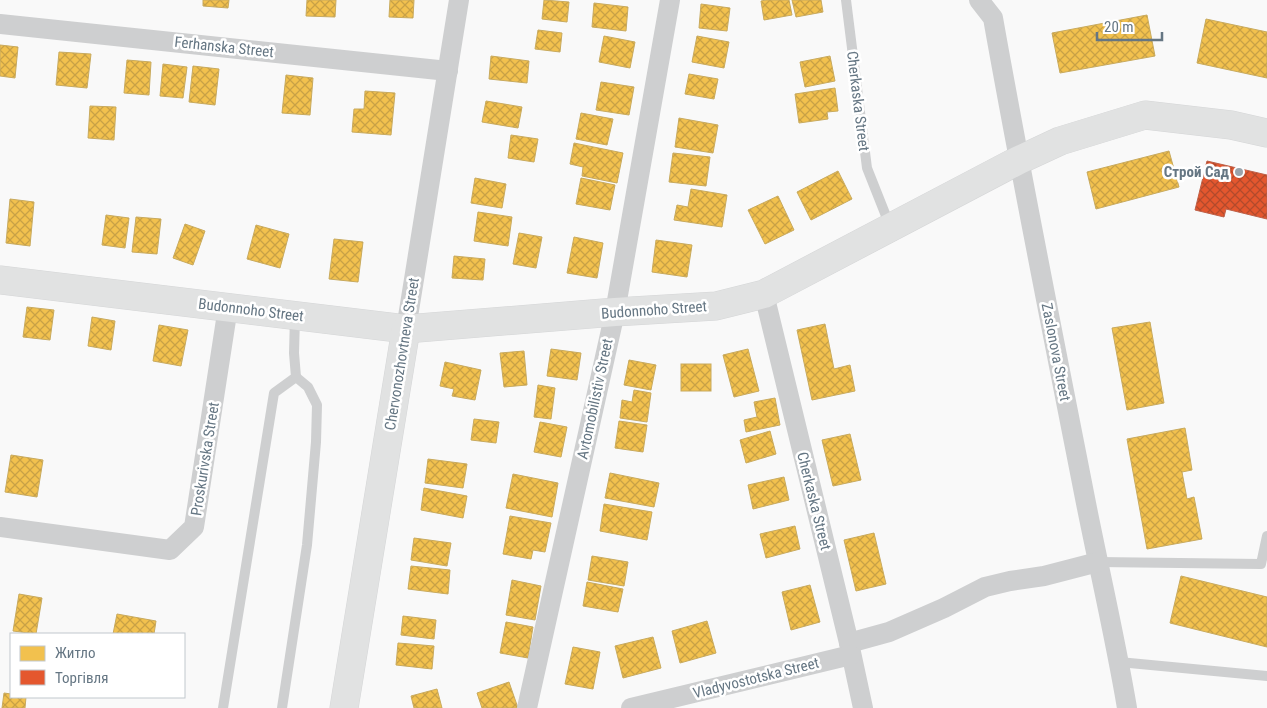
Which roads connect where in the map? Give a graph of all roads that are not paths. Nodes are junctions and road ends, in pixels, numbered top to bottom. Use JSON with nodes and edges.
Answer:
{"nodes":[{"id":1,"x":459,"y":0,"type":"edge"},
{"id":2,"x":670,"y":0,"type":"edge"},
{"id":3,"x":846,"y":0,"type":"edge"},
{"id":4,"x":979,"y":0,"type":"edge"},
{"id":5,"x":0,"y":24,"type":"edge"},
{"id":6,"x":448,"y":71,"type":"junction"},
{"id":7,"x":1267,"y":133,"type":"edge"},
{"id":8,"x":1019,"y":160,"type":"junction"},
{"id":9,"x":890,"y":227,"type":"junction"},
{"id":10,"x":0,"y":280,"type":"edge"},
{"id":11,"x":764,"y":294,"type":"junction"},
{"id":12,"x":228,"y":307,"type":"junction"},
{"id":13,"x":614,"y":312,"type":"junction"},
{"id":14,"x":296,"y":316,"type":"junction"},
{"id":15,"x":406,"y":329,"type":"junction"},
{"id":16,"x":296,"y":377,"type":"junction"},
{"id":17,"x":0,"y":527,"type":"edge"},
{"id":18,"x":1267,"y":536,"type":"edge"},
{"id":19,"x":1098,"y":562,"type":"junction"},
{"id":20,"x":850,"y":649,"type":"junction"},
{"id":21,"x":1119,"y":662,"type":"junction"},
{"id":22,"x":1267,"y":676,"type":"edge"},
{"id":23,"x":223,"y":708,"type":"edge"},
{"id":24,"x":282,"y":708,"type":"edge"},
{"id":25,"x":344,"y":708,"type":"edge"},
{"id":26,"x":527,"y":708,"type":"edge"},
{"id":27,"x":631,"y":708,"type":"edge"},
{"id":28,"x":863,"y":708,"type":"edge"},
{"id":29,"x":1127,"y":708,"type":"edge"}],
"edges":[{"from":1,"to":6,"type":"street","name":"Chervonozhovtneva Street"},
{"from":2,"to":13,"type":"street","name":"Avtomobilistiv Street"},
{"from":3,"to":9,"type":"lane","name":"Cherkaska Street"},
{"from":4,"to":8,"type":"street","name":"Zaslonova Street"},
{"from":5,"to":6,"type":"street","name":"Ferhanska Street"},
{"from":6,"to":15,"type":"street","name":"Chervonozhovtneva Street"},
{"from":7,"to":8,"type":"main road","name":"Budonnoho Street"},
{"from":8,"to":9,"type":"main road","name":"Budonnoho Street"},
{"from":8,"to":19,"type":"street","name":"Zaslonova Street"},
{"from":9,"to":11,"type":"main road","name":"Budonnoho Street"},
{"from":10,"to":12,"type":"main road","name":"Budonnoho Street"},
{"from":11,"to":13,"type":"main road","name":"Budonnoho Street"},
{"from":11,"to":20,"type":"street","name":"Cherkaska Street"},
{"from":12,"to":14,"type":"main road","name":"Budonnoho Street"},
{"from":12,"to":17,"type":"street","name":"Proskurivska Street"},
{"from":13,"to":15,"type":"main road","name":"Budonnoho Street"},
{"from":13,"to":26,"type":"street","name":"Avtomobilistiv Street"},
{"from":14,"to":15,"type":"main road","name":"Budonnoho Street"},
{"from":14,"to":16,"type":"lane"},
{"from":15,"to":25,"type":"main road","name":"Chervonozhovtneva Street"},
{"from":16,"to":23,"type":"lane"},
{"from":16,"to":24,"type":"lane"},
{"from":18,"to":19,"type":"lane"},
{"from":19,"to":20,"type":"street","name":"Vladyvostotska Street"},
{"from":19,"to":21,"type":"street","name":"Zaslonova Street"},
{"from":20,"to":27,"type":"street","name":"Vladyvostotska Street"},
{"from":20,"to":28,"type":"street","name":"Cherkaska Street"},
{"from":21,"to":22,"type":"lane"},
{"from":21,"to":29,"type":"street","name":"Zaslonova Street"}]}
